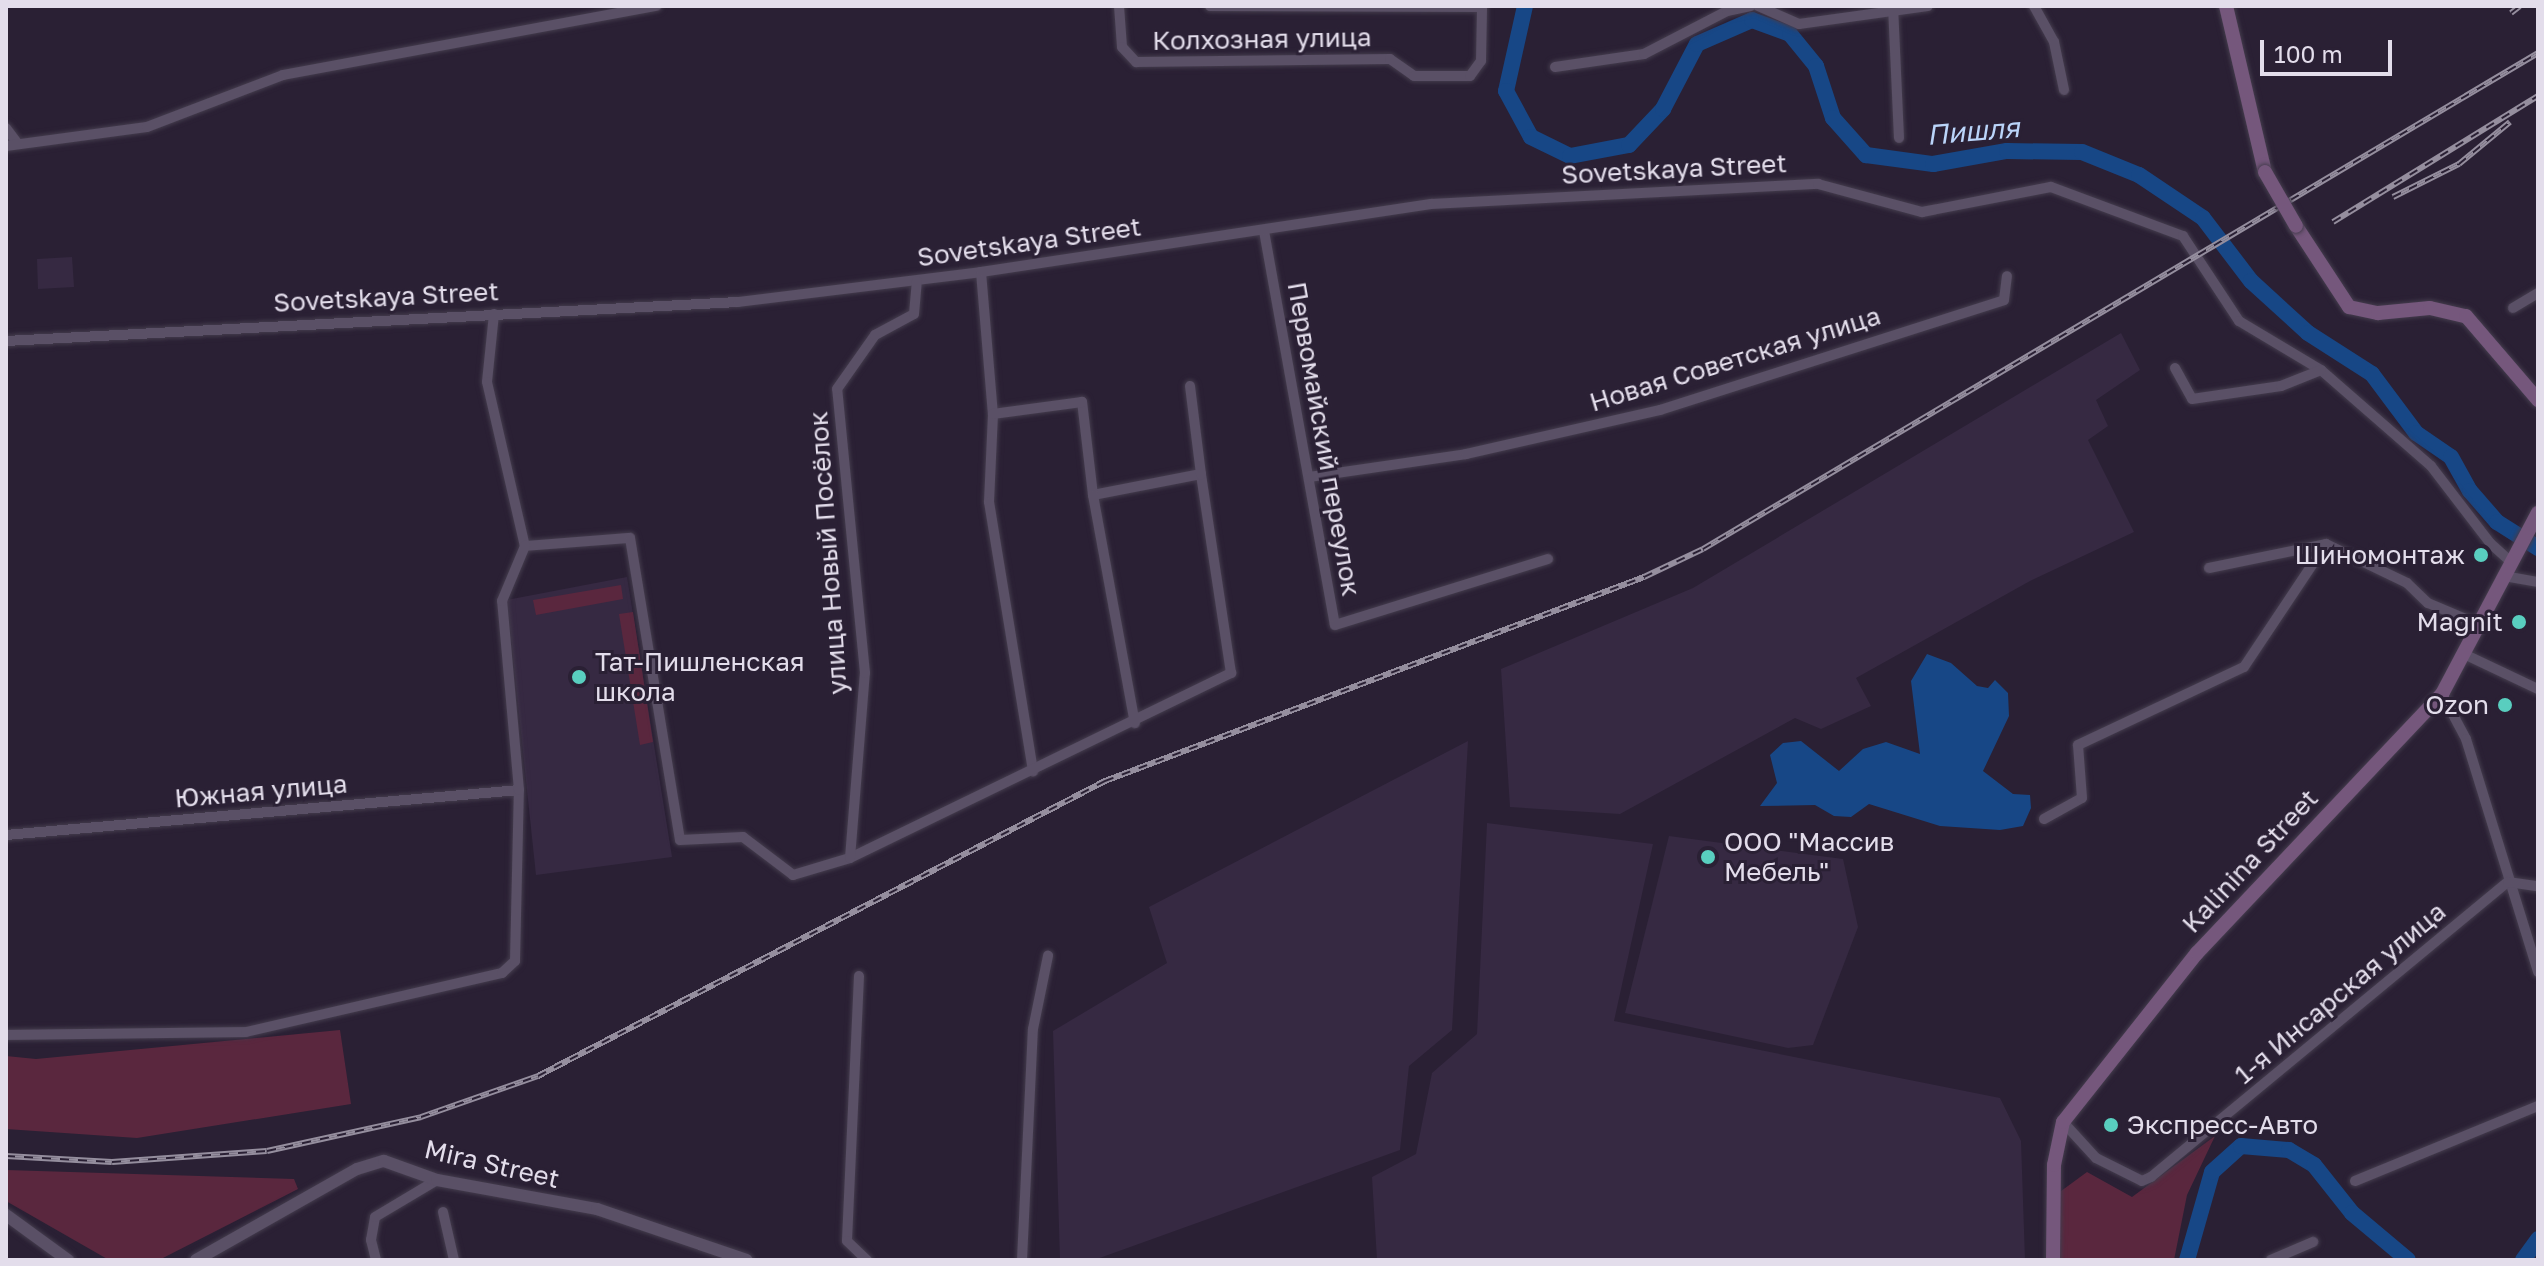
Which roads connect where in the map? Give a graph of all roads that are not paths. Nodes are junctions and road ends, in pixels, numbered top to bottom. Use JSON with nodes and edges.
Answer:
{"nodes":[{"id":1,"x":657,"y":6,"type":"edge"},
{"id":2,"x":1119,"y":6,"type":"edge"},
{"id":3,"x":1210,"y":6,"type":"edge"},
{"id":4,"x":1750,"y":6,"type":"edge"},
{"id":5,"x":1758,"y":6,"type":"edge"},
{"id":6,"x":1928,"y":6,"type":"edge"},
{"id":7,"x":2034,"y":6,"type":"edge"},
{"id":8,"x":2226,"y":6,"type":"edge"},
{"id":9,"x":1482,"y":7,"type":"edge"},
{"id":10,"x":1894,"y":8,"type":"edge"},
{"id":11,"x":1555,"y":67,"type":"dead end"},
{"id":12,"x":2064,"y":90,"type":"dead end"},
{"id":13,"x":6,"y":128,"type":"edge"},
{"id":14,"x":1899,"y":138,"type":"dead end"},
{"id":15,"x":18,"y":144,"type":"junction"},
{"id":16,"x":6,"y":146,"type":"edge"},
{"id":17,"x":1264,"y":231,"type":"junction"},
{"id":18,"x":981,"y":272,"type":"junction"},
{"id":19,"x":2007,"y":276,"type":"dead end"},
{"id":20,"x":917,"y":281,"type":"junction"},
{"id":21,"x":2538,"y":293,"type":"edge"},
{"id":22,"x":2513,"y":308,"type":"dead end"},
{"id":23,"x":494,"y":314,"type":"junction"},
{"id":24,"x":6,"y":341,"type":"edge"},
{"id":25,"x":2175,"y":368,"type":"dead end"},
{"id":26,"x":2321,"y":370,"type":"junction"},
{"id":27,"x":1190,"y":386,"type":"dead end"},
{"id":28,"x":2538,"y":400,"type":"edge"},
{"id":29,"x":993,"y":414,"type":"junction"},
{"id":30,"x":1201,"y":474,"type":"junction"},
{"id":31,"x":1309,"y":477,"type":"junction"},
{"id":32,"x":1093,"y":495,"type":"junction"},
{"id":33,"x":2536,"y":516,"type":"edge"},
{"id":34,"x":2326,"y":544,"type":"junction"},
{"id":35,"x":525,"y":546,"type":"junction"},
{"id":36,"x":1548,"y":559,"type":"dead end"},
{"id":37,"x":2511,"y":563,"type":"junction"},
{"id":38,"x":2209,"y":568,"type":"dead end"},
{"id":39,"x":2538,"y":582,"type":"edge"},
{"id":40,"x":2480,"y":625,"type":"junction"},
{"id":41,"x":2466,"y":655,"type":"junction"},
{"id":42,"x":2538,"y":689,"type":"edge"},
{"id":43,"x":2442,"y":694,"type":"junction"},
{"id":44,"x":1135,"y":723,"type":"junction"},
{"id":45,"x":1033,"y":771,"type":"junction"},
{"id":46,"x":519,"y":790,"type":"junction"},
{"id":47,"x":2044,"y":819,"type":"dead end"},
{"id":48,"x":6,"y":835,"type":"edge"},
{"id":49,"x":850,"y":858,"type":"junction"},
{"id":50,"x":2508,"y":882,"type":"junction"},
{"id":51,"x":2538,"y":886,"type":"edge"},
{"id":52,"x":1048,"y":956,"type":"dead end"},
{"id":53,"x":2538,"y":972,"type":"edge"},
{"id":54,"x":859,"y":976,"type":"dead end"},
{"id":55,"x":6,"y":1035,"type":"edge"},
{"id":56,"x":2538,"y":1106,"type":"edge"},
{"id":57,"x":2063,"y":1122,"type":"junction"},
{"id":58,"x":437,"y":1180,"type":"junction"},
{"id":59,"x":2355,"y":1181,"type":"dead end"},
{"id":60,"x":443,"y":1212,"type":"dead end"},
{"id":61,"x":6,"y":1215,"type":"edge"},
{"id":62,"x":2313,"y":1242,"type":"dead end"},
{"id":63,"x":68,"y":1260,"type":"edge"},
{"id":64,"x":196,"y":1260,"type":"edge"},
{"id":65,"x":376,"y":1260,"type":"edge"},
{"id":66,"x":454,"y":1260,"type":"edge"},
{"id":67,"x":747,"y":1260,"type":"edge"},
{"id":68,"x":867,"y":1260,"type":"edge"},
{"id":69,"x":1022,"y":1260,"type":"edge"},
{"id":70,"x":2053,"y":1260,"type":"edge"},
{"id":71,"x":2271,"y":1260,"type":"edge"}],
"edges":[{"from":1,"to":15,"type":"street"},
{"from":2,"to":9,"type":"street","name":"Колхозная улица"},
{"from":3,"to":9,"type":"street"},
{"from":4,"to":11,"type":"street"},
{"from":5,"to":10,"type":"street"},
{"from":6,"to":10,"type":"street"},
{"from":7,"to":12,"type":"street"},
{"from":8,"to":28,"type":"main road","bridge":true},
{"from":10,"to":14,"type":"street"},
{"from":13,"to":15,"type":"street"},
{"from":15,"to":16,"type":"street"},
{"from":17,"to":18,"type":"street","name":"Sovetskaya Street"},
{"from":17,"to":26,"type":"street","name":"Sovetskaya Street"},
{"from":17,"to":31,"type":"street","name":"Первомайский переулок"},
{"from":18,"to":20,"type":"street","name":"Sovetskaya Street"},
{"from":18,"to":29,"type":"street"},
{"from":19,"to":31,"type":"street","name":"Новая Советская улица"},
{"from":20,"to":23,"type":"street","name":"Sovetskaya Street"},
{"from":20,"to":49,"type":"street","name":"улица Новый Посёлок"},
{"from":21,"to":22,"type":"street"},
{"from":23,"to":24,"type":"street","name":"Sovetskaya Street"},
{"from":23,"to":35,"type":"street"},
{"from":25,"to":26,"type":"street"},
{"from":26,"to":37,"type":"street"},
{"from":27,"to":30,"type":"street"},
{"from":29,"to":32,"type":"street"},
{"from":29,"to":45,"type":"street"},
{"from":30,"to":32,"type":"street"},
{"from":30,"to":44,"type":"street"},
{"from":31,"to":36,"type":"street","name":"Первомайский переулок"},
{"from":32,"to":44,"type":"street"},
{"from":33,"to":37,"type":"main road","name":"Kalinina Street"},
{"from":34,"to":38,"type":"street"},
{"from":34,"to":40,"type":"street"},
{"from":34,"to":47,"type":"street"},
{"from":35,"to":46,"type":"street"},
{"from":35,"to":49,"type":"street"},
{"from":37,"to":39,"type":"street"},
{"from":37,"to":40,"type":"main road","name":"Kalinina Street"},
{"from":40,"to":41,"type":"main road","name":"Kalinina Street"},
{"from":41,"to":42,"type":"street"},
{"from":41,"to":43,"type":"main road","name":"Kalinina Street"},
{"from":43,"to":50,"type":"street"},
{"from":43,"to":57,"type":"main road","name":"Kalinina Street"},
{"from":44,"to":45,"type":"street"},
{"from":45,"to":49,"type":"street"},
{"from":46,"to":48,"type":"street","name":"Южная улица"},
{"from":46,"to":55,"type":"street"},
{"from":50,"to":51,"type":"street"},
{"from":50,"to":53,"type":"street"},
{"from":50,"to":57,"type":"street","name":"1-я Инсарская улица"},
{"from":52,"to":69,"type":"street"},
{"from":54,"to":68,"type":"street"},
{"from":56,"to":59,"type":"street"},
{"from":57,"to":70,"type":"main road","name":"Kalinina Street"},
{"from":58,"to":64,"type":"street","name":"Mira Street"},
{"from":58,"to":65,"type":"street"},
{"from":58,"to":67,"type":"street","name":"Mira Street"},
{"from":60,"to":66,"type":"street"},
{"from":61,"to":63,"type":"street"},
{"from":62,"to":71,"type":"street"}]}
